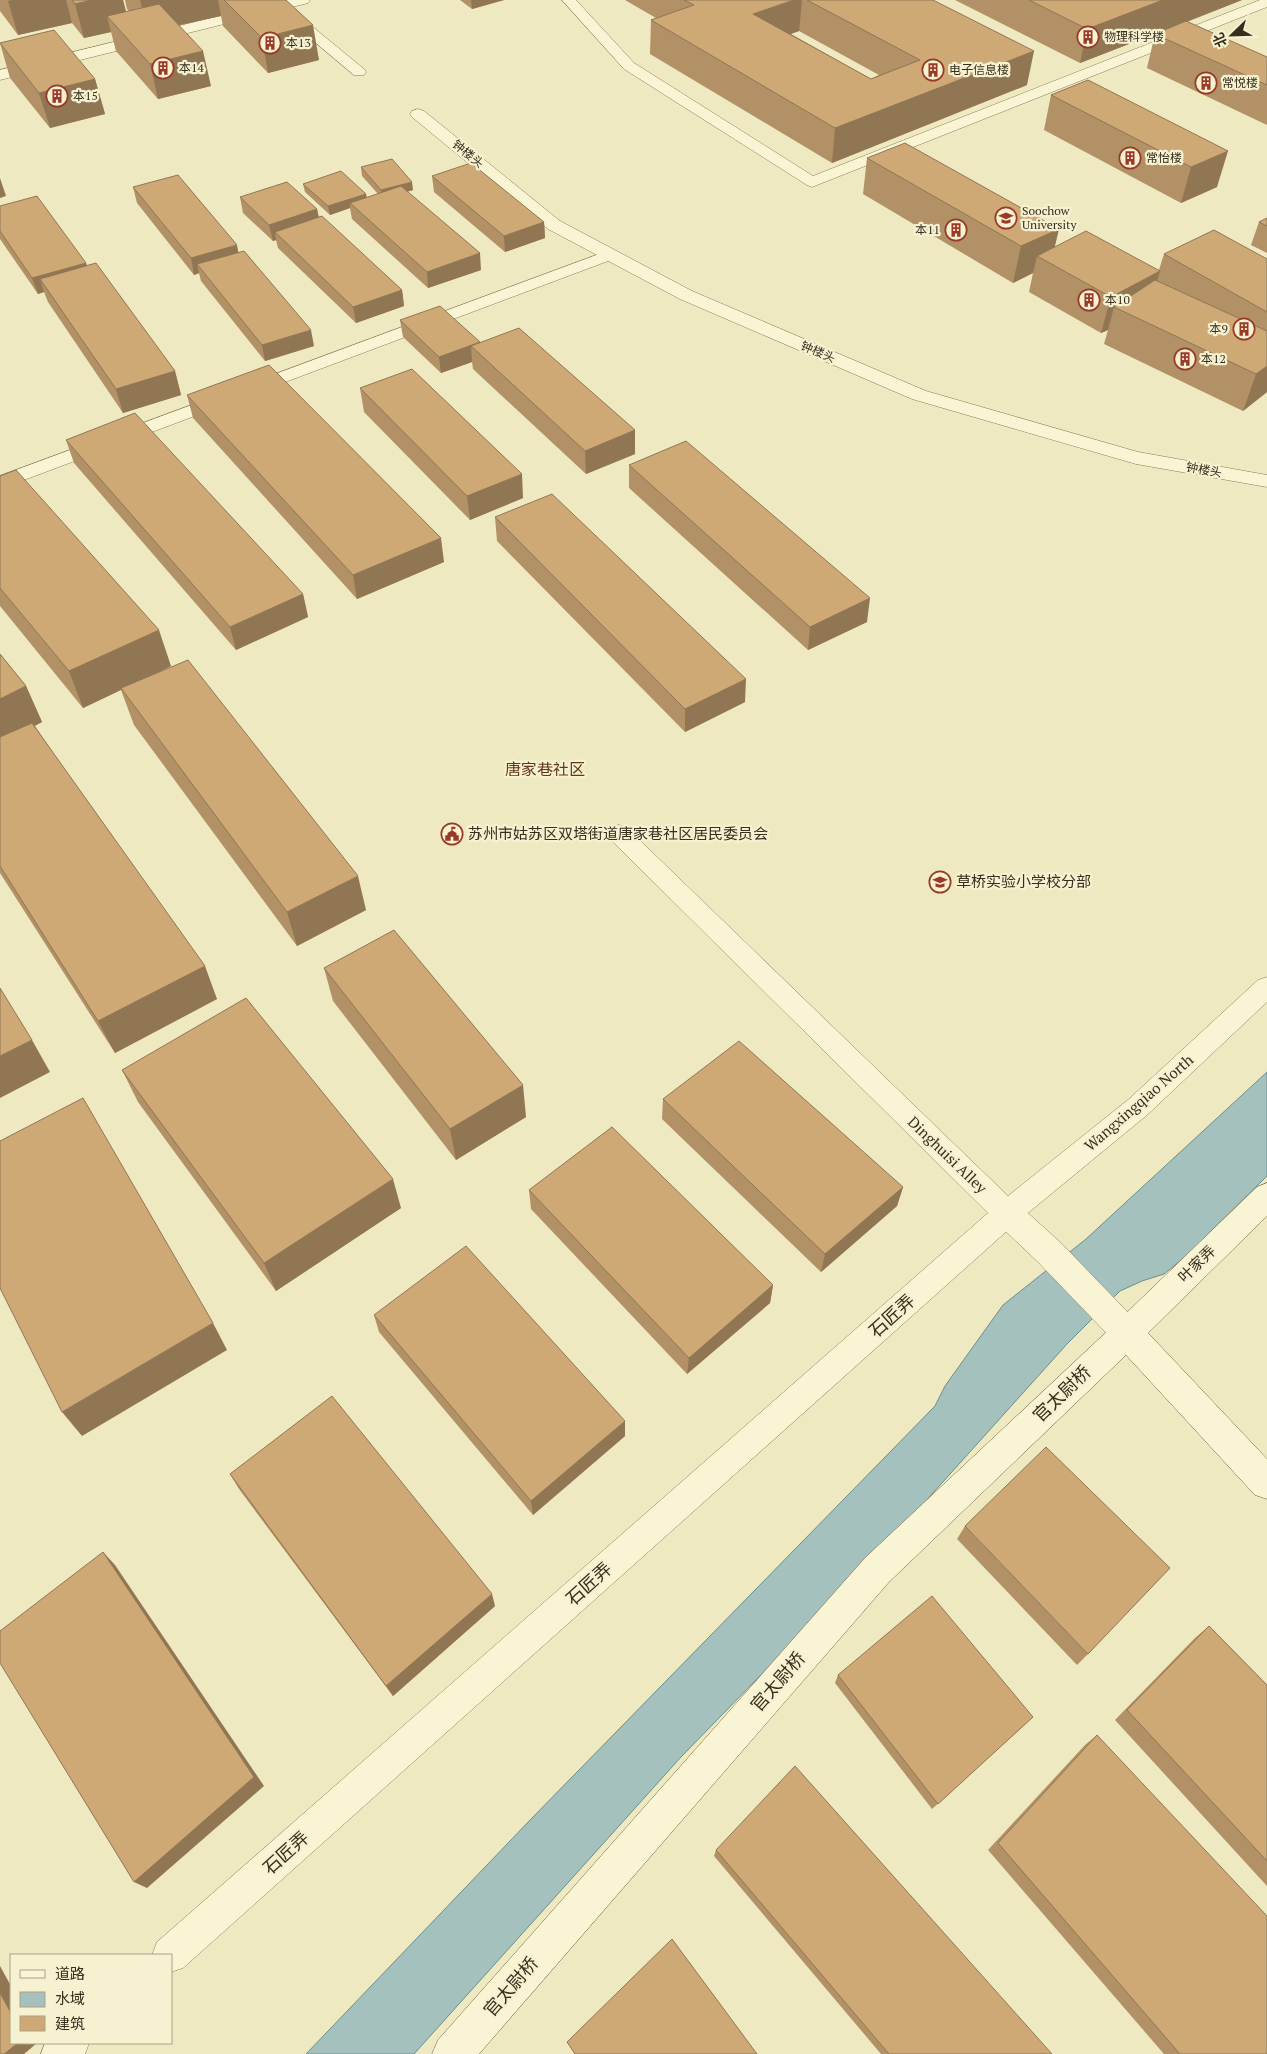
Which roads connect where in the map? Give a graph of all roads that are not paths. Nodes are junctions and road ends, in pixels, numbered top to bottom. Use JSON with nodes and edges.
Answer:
{"nodes":[{"id":1,"x":303,"y":0,"type":"edge"},
{"id":2,"x":569,"y":0,"type":"edge"},
{"id":3,"x":1267,"y":2,"type":"edge"},
{"id":4,"x":276,"y":3,"type":"edge"},
{"id":5,"x":359,"y":72,"type":"dead end"},
{"id":6,"x":0,"y":75,"type":"edge"},
{"id":7,"x":418,"y":114,"type":"dead end"},
{"id":8,"x":610,"y":255,"type":"junction"},
{"id":9,"x":1267,"y":481,"type":"edge"},
{"id":10,"x":0,"y":483,"type":"edge"},
{"id":11,"x":619,"y":834,"type":"dead end"},
{"id":12,"x":1267,"y":987,"type":"edge"},
{"id":13,"x":1267,"y":1196,"type":"edge"},
{"id":14,"x":1007,"y":1213,"type":"junction"},
{"id":15,"x":1116,"y":1322,"type":"junction"},
{"id":16,"x":1267,"y":1483,"type":"edge"},
{"id":17,"x":171,"y":1954,"type":"edge"},
{"id":18,"x":70,"y":2044,"type":"edge"},
{"id":19,"x":59,"y":2054,"type":"edge"},
{"id":20,"x":452,"y":2054,"type":"edge"}],
"edges":[{"from":1,"to":4,"type":"street"},
{"from":2,"to":3,"type":"lane"},
{"from":4,"to":5,"type":"lane"},
{"from":4,"to":6,"type":"street"},
{"from":7,"to":8,"type":"street","name":"钟楼头"},
{"from":8,"to":9,"type":"street","name":"钟楼头"},
{"from":8,"to":10,"type":"lane"},
{"from":11,"to":14,"type":"lane","name":"Dinghuisi Alley"},
{"from":12,"to":14,"type":"lane","name":"Wangxingqiao North"},
{"from":13,"to":15,"type":"street","name":"叶家弄"},
{"from":14,"to":15,"type":"street","name":"Dinghuisi Alley"},
{"from":14,"to":17,"type":"lane","name":"石匠弄"},
{"from":15,"to":16,"type":"street","name":"Dinghuisi Alley"},
{"from":15,"to":20,"type":"street","name":"官太尉桥"},
{"from":18,"to":19,"type":"lane"}]}
